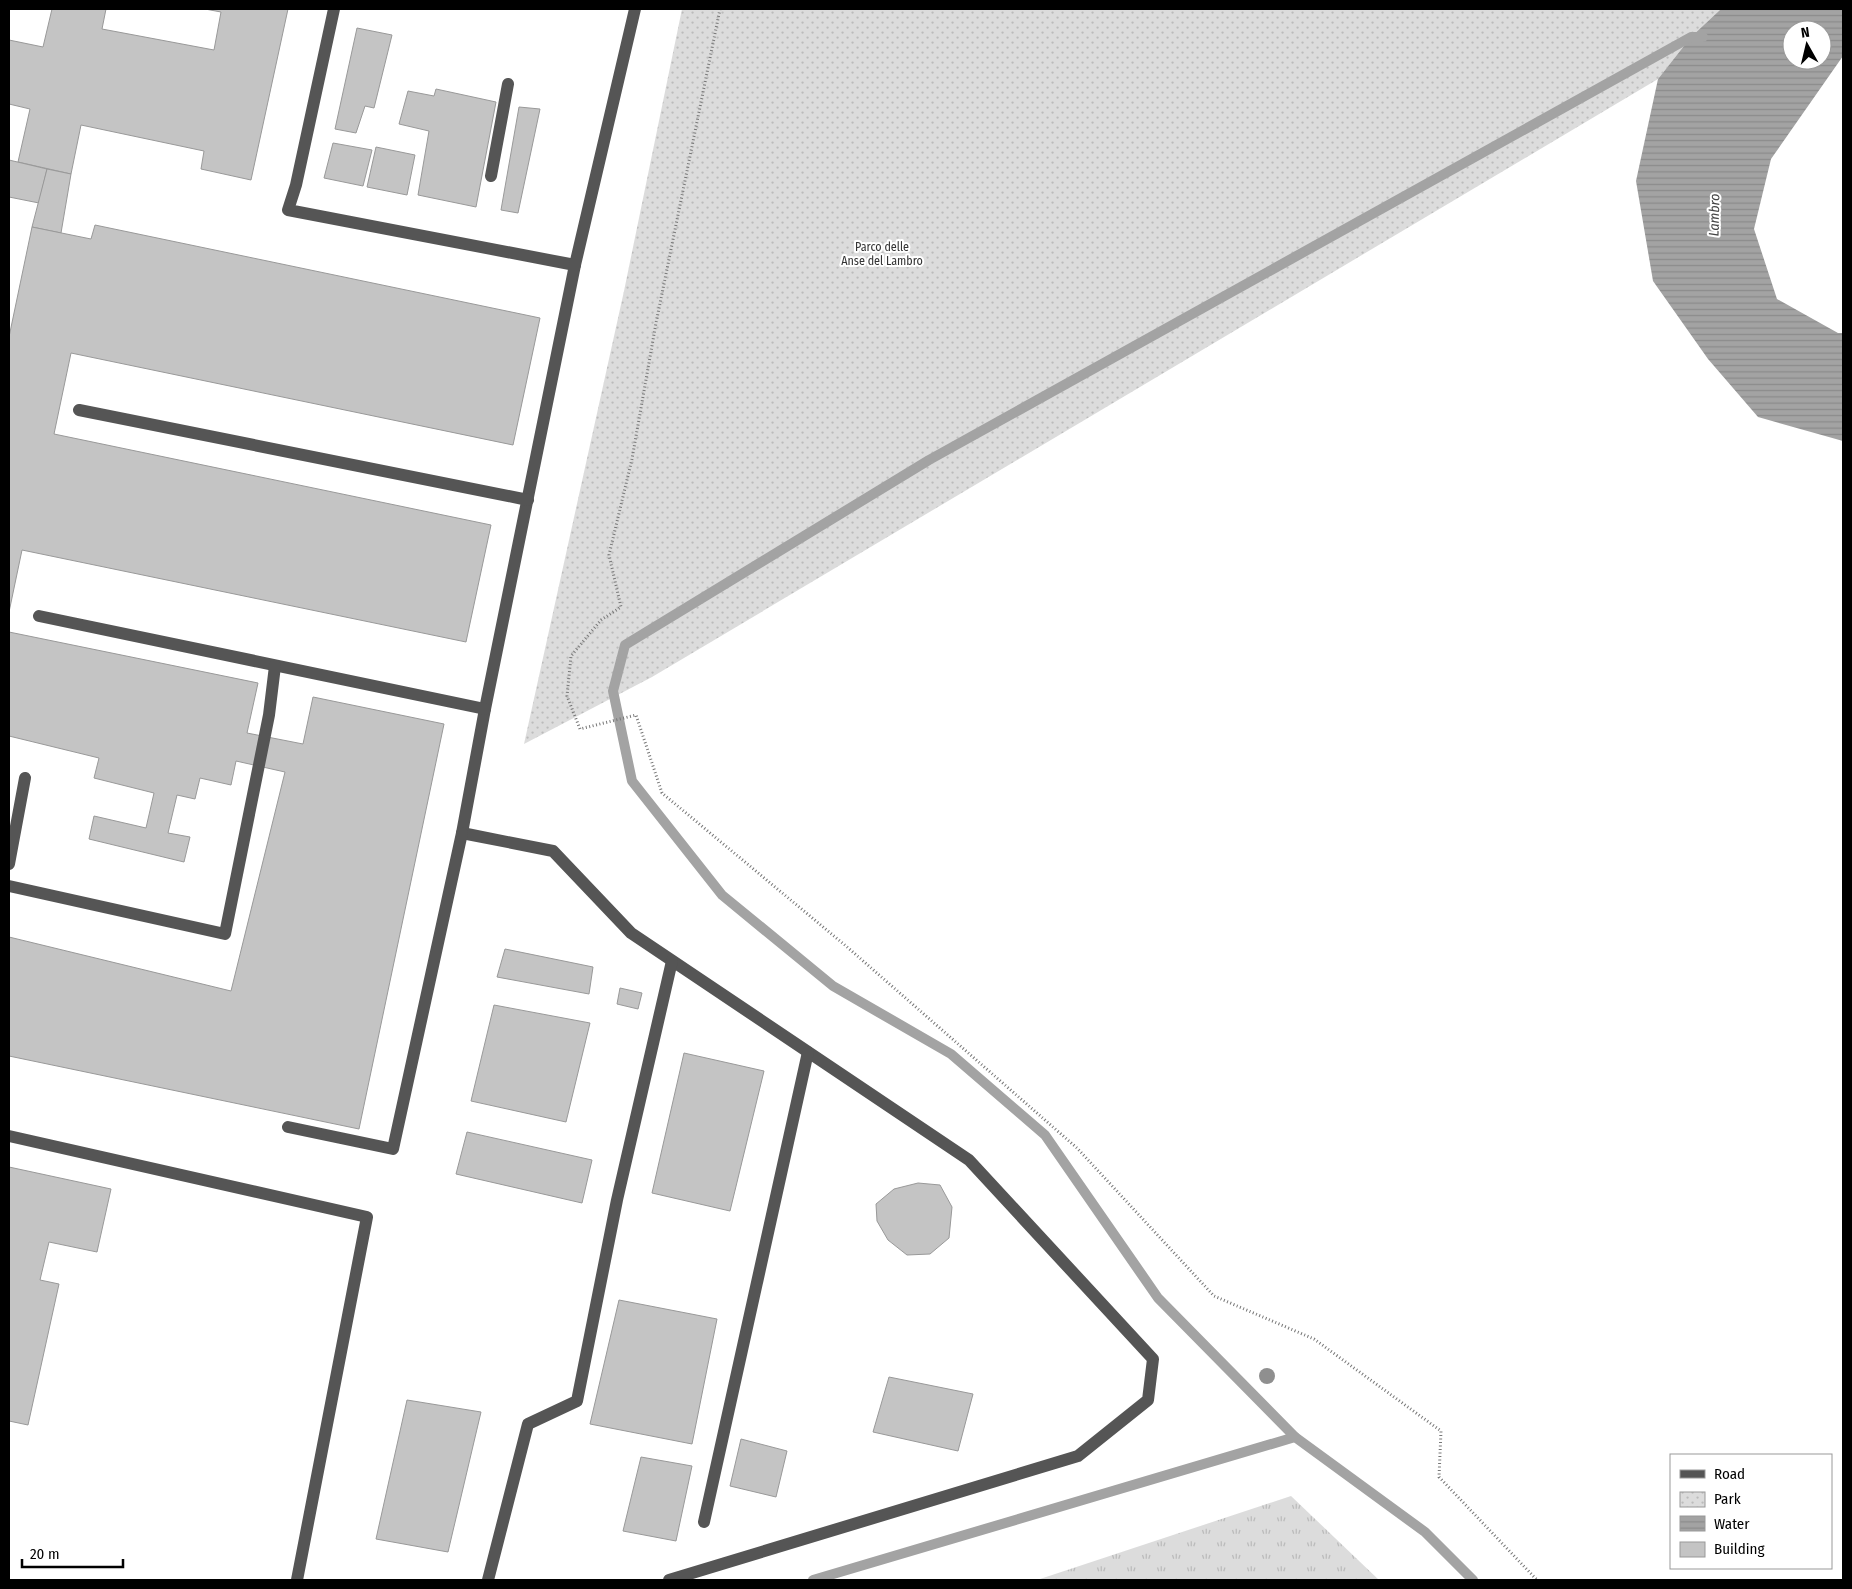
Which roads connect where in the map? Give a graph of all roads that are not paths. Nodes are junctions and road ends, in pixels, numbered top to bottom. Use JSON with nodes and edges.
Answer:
{"nodes":[{"id":1,"x":334,"y":9,"type":"edge"},
{"id":2,"x":635,"y":9,"type":"edge"},
{"id":3,"x":508,"y":84,"type":"dead end"},
{"id":4,"x":491,"y":176,"type":"dead end"},
{"id":5,"x":575,"y":265,"type":"junction"},
{"id":6,"x":79,"y":410,"type":"dead end"},
{"id":7,"x":528,"y":500,"type":"junction"},
{"id":8,"x":39,"y":616,"type":"dead end"},
{"id":9,"x":275,"y":666,"type":"junction"},
{"id":10,"x":485,"y":709,"type":"junction"},
{"id":11,"x":25,"y":778,"type":"dead end"},
{"id":12,"x":462,"y":833,"type":"junction"},
{"id":13,"x":9,"y":864,"type":"edge"},
{"id":14,"x":9,"y":886,"type":"edge"},
{"id":15,"x":672,"y":960,"type":"junction"},
{"id":16,"x":808,"y":1052,"type":"junction"},
{"id":17,"x":288,"y":1127,"type":"dead end"},
{"id":18,"x":9,"y":1136,"type":"edge"},
{"id":19,"x":704,"y":1522,"type":"dead end"},
{"id":20,"x":297,"y":1580,"type":"edge"},
{"id":21,"x":488,"y":1580,"type":"edge"},
{"id":22,"x":669,"y":1580,"type":"edge"}],
"edges":[{"from":1,"to":5,"type":"lane"},
{"from":2,"to":5,"type":"lane"},
{"from":3,"to":4,"type":"lane"},
{"from":5,"to":7,"type":"lane"},
{"from":6,"to":7,"type":"lane"},
{"from":7,"to":10,"type":"lane"},
{"from":8,"to":9,"type":"lane"},
{"from":9,"to":10,"type":"lane"},
{"from":9,"to":14,"type":"lane"},
{"from":10,"to":12,"type":"lane"},
{"from":11,"to":13,"type":"lane"},
{"from":12,"to":15,"type":"lane"},
{"from":12,"to":17,"type":"lane"},
{"from":15,"to":16,"type":"lane"},
{"from":15,"to":21,"type":"lane"},
{"from":16,"to":19,"type":"lane"},
{"from":16,"to":22,"type":"lane"},
{"from":18,"to":20,"type":"lane"}]}
